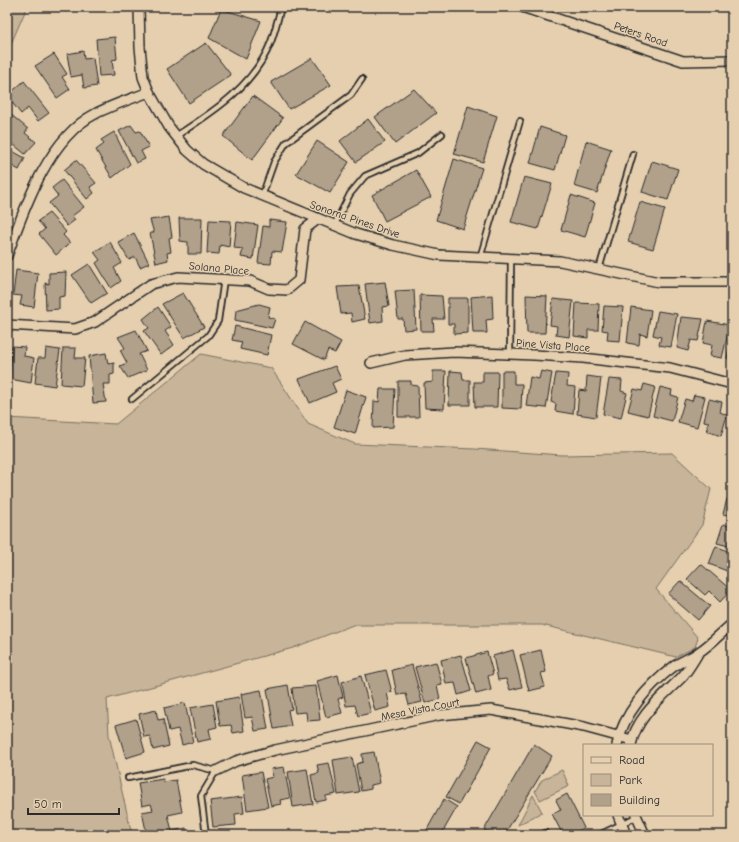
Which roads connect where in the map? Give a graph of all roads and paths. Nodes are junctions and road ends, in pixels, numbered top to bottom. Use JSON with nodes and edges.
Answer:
{"nodes":[{"id":1,"x":139,"y":7,"type":"edge"},
{"id":2,"x":281,"y":7,"type":"edge"},
{"id":3,"x":522,"y":7,"type":"edge"},
{"id":4,"x":732,"y":60,"type":"edge"},
{"id":5,"x":362,"y":78,"type":"dead end"},
{"id":6,"x":149,"y":92,"type":"junction"},
{"id":7,"x":520,"y":121,"type":"dead end"},
{"id":8,"x":442,"y":134,"type":"dead end"},
{"id":9,"x":176,"y":136,"type":"junction"},
{"id":10,"x":633,"y":154,"type":"dead end"},
{"id":11,"x":262,"y":196,"type":"junction"},
{"id":12,"x":318,"y":220,"type":"junction"},
{"id":13,"x":334,"y":226,"type":"junction"},
{"id":14,"x":7,"y":256,"type":"edge"},
{"id":15,"x":480,"y":258,"type":"junction"},
{"id":16,"x":511,"y":258,"type":"junction"},
{"id":17,"x":599,"y":269,"type":"junction"},
{"id":18,"x":224,"y":279,"type":"junction"},
{"id":19,"x":732,"y":282,"type":"edge"},
{"id":20,"x":7,"y":325,"type":"edge"},
{"id":21,"x":510,"y":354,"type":"junction"},
{"id":22,"x":371,"y":364,"type":"dead end"},
{"id":23,"x":732,"y":384,"type":"edge"},
{"id":24,"x":132,"y":399,"type":"dead end"},
{"id":25,"x":732,"y":624,"type":"edge"},
{"id":26,"x":698,"y":653,"type":"junction"},
{"id":27,"x":618,"y":741,"type":"edge"},
{"id":28,"x":632,"y":742,"type":"edge"},
{"id":29,"x":216,"y":771,"type":"junction"},
{"id":30,"x":128,"y":778,"type":"dead end"},
{"id":31,"x":618,"y":816,"type":"edge"},
{"id":32,"x":635,"y":816,"type":"edge"},
{"id":33,"x":637,"y":816,"type":"edge"},
{"id":34,"x":621,"y":824,"type":"junction"},
{"id":35,"x":206,"y":835,"type":"edge"},
{"id":36,"x":541,"y":835,"type":"edge"},
{"id":37,"x":546,"y":835,"type":"edge"},
{"id":38,"x":599,"y":835,"type":"edge"},
{"id":39,"x":626,"y":835,"type":"edge"},
{"id":40,"x":646,"y":835,"type":"edge"}],
"edges":[{"from":1,"to":6,"type":"street","name":"Sonoma Pines Drive"},
{"from":2,"to":9,"type":"lane"},
{"from":3,"to":4,"type":"street","name":"Peters Road"},
{"from":5,"to":11,"type":"lane"},
{"from":6,"to":9,"type":"street","name":"Sonoma Pines Drive"},
{"from":6,"to":14,"type":"street"},
{"from":7,"to":15,"type":"lane"},
{"from":8,"to":13,"type":"lane"},
{"from":9,"to":11,"type":"street","name":"Sonoma Pines Drive"},
{"from":10,"to":17,"type":"lane"},
{"from":11,"to":12,"type":"street","name":"Sonoma Pines Drive"},
{"from":12,"to":13,"type":"street","name":"Sonoma Pines Drive"},
{"from":12,"to":18,"type":"street","name":"Solana Place"},
{"from":13,"to":15,"type":"street","name":"Sonoma Pines Drive"},
{"from":15,"to":16,"type":"street","name":"Sonoma Pines Drive"},
{"from":16,"to":17,"type":"street","name":"Sonoma Pines Drive"},
{"from":16,"to":21,"type":"lane"},
{"from":17,"to":19,"type":"street","name":"Sonoma Pines Drive"},
{"from":18,"to":20,"type":"street","name":"Solana Place"},
{"from":18,"to":24,"type":"lane"},
{"from":21,"to":22,"type":"street","name":"Pine Vista Place"},
{"from":21,"to":23,"type":"street","name":"Pine Vista Place"},
{"from":25,"to":26,"type":"street"},
{"from":26,"to":27,"type":"street"},
{"from":26,"to":28,"type":"street"},
{"from":27,"to":28,"type":"street","name":"Mesa Vista Court"},
{"from":27,"to":29,"type":"street","name":"Mesa Vista Court"},
{"from":29,"to":30,"type":"lane"},
{"from":29,"to":35,"type":"lane"},
{"from":31,"to":34,"type":"street"},
{"from":32,"to":34,"type":"lane"},
{"from":33,"to":40,"type":"street"},
{"from":34,"to":38,"type":"lane"},
{"from":34,"to":39,"type":"street"},
{"from":36,"to":37,"type":"lane"}]}
